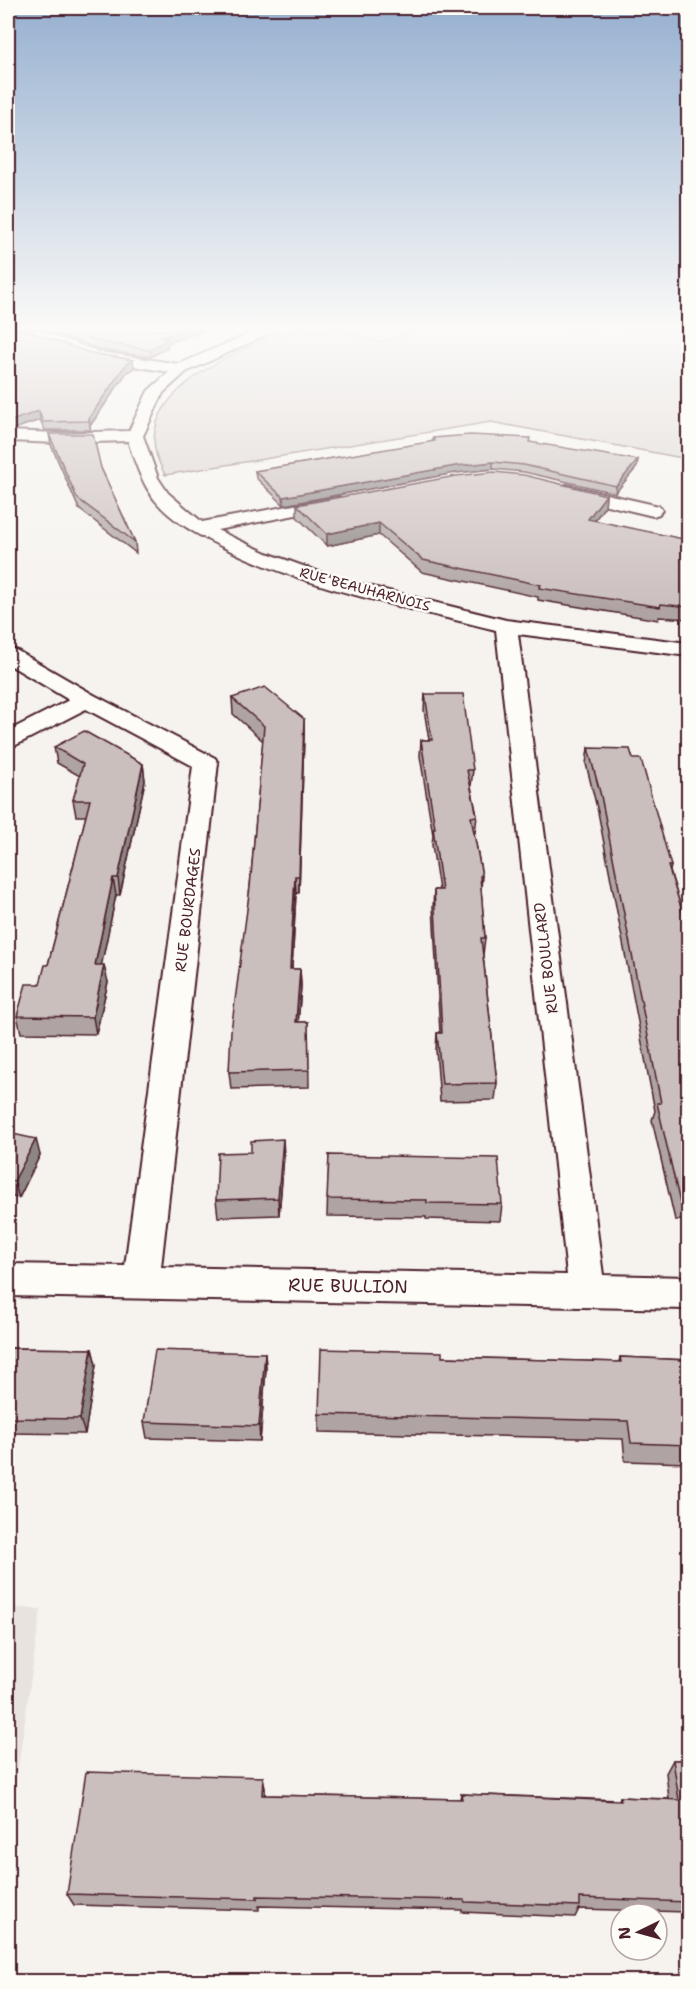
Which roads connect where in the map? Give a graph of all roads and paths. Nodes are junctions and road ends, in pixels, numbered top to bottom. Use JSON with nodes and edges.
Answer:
{"nodes":[{"id":1,"x":141,"y":423,"type":"edge"},
{"id":2,"x":8,"y":436,"type":"edge"},
{"id":3,"x":135,"y":436,"type":"junction"},
{"id":4,"x":555,"y":487,"type":"edge"},
{"id":5,"x":350,"y":500,"type":"edge"},
{"id":6,"x":653,"y":510,"type":"dead end"},
{"id":7,"x":198,"y":528,"type":"junction"},
{"id":8,"x":506,"y":626,"type":"junction"},
{"id":9,"x":688,"y":649,"type":"edge"},
{"id":10,"x":8,"y":655,"type":"edge"},
{"id":11,"x":86,"y":700,"type":"junction"},
{"id":12,"x":8,"y":740,"type":"edge"},
{"id":13,"x":8,"y":1280,"type":"edge"},
{"id":14,"x":141,"y":1282,"type":"junction"},
{"id":15,"x":587,"y":1291,"type":"junction"},
{"id":16,"x":688,"y":1293,"type":"edge"}],
"edges":[{"from":1,"to":3,"type":"street"},
{"from":2,"to":3,"type":"street"},
{"from":3,"to":7,"type":"street","name":"RUE BEAUHARNOIS"},
{"from":4,"to":6,"type":"street"},
{"from":5,"to":7,"type":"street"},
{"from":7,"to":8,"type":"street","name":"RUE BEAUHARNOIS"},
{"from":8,"to":9,"type":"street","name":"RUE BEAUHARNOIS"},
{"from":8,"to":15,"type":"street","name":"RUE BOULLARD"},
{"from":10,"to":11,"type":"street","name":"RUE BOURDAGES"},
{"from":11,"to":12,"type":"street"},
{"from":11,"to":14,"type":"street","name":"RUE BOURDAGES"},
{"from":13,"to":14,"type":"street","name":"RUE BULLION"},
{"from":14,"to":15,"type":"street","name":"RUE BULLION"},
{"from":15,"to":16,"type":"street","name":"RUE BULLION"}]}
